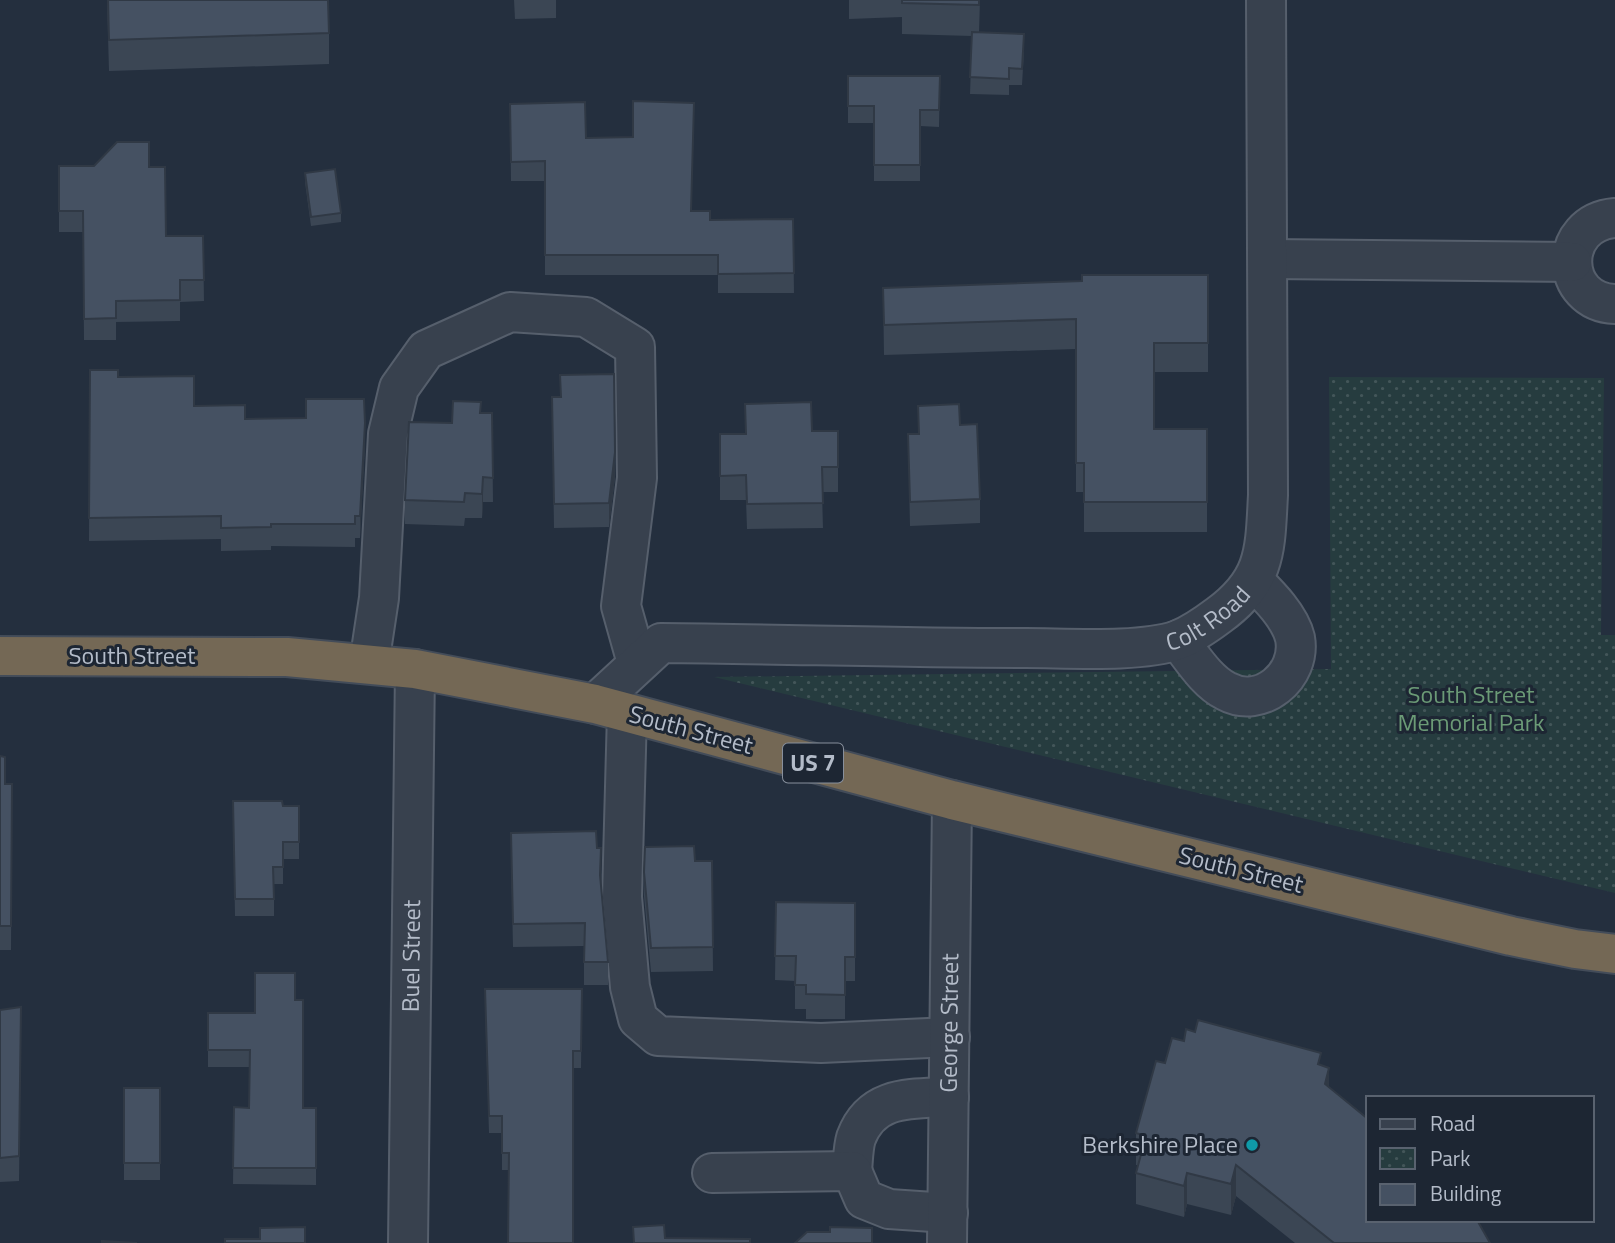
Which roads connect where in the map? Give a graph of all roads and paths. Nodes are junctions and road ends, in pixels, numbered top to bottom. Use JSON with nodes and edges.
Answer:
{"nodes":[{"id":1,"x":1266,"y":0,"type":"edge"},
{"id":2,"x":1615,"y":218,"type":"edge"},
{"id":3,"x":1269,"y":259,"type":"junction"},
{"id":4,"x":1572,"y":262,"type":"junction"},
{"id":5,"x":1615,"y":304,"type":"edge"},
{"id":6,"x":1254,"y":581,"type":"junction"},
{"id":7,"x":1178,"y":640,"type":"junction"},
{"id":8,"x":0,"y":656,"type":"edge"},
{"id":9,"x":638,"y":663,"type":"junction"},
{"id":10,"x":369,"y":664,"type":"junction"},
{"id":11,"x":415,"y":669,"type":"junction"},
{"id":12,"x":611,"y":709,"type":"junction"},
{"id":13,"x":952,"y":800,"type":"junction"},
{"id":14,"x":1615,"y":954,"type":"edge"},
{"id":15,"x":950,"y":1037,"type":"junction"},
{"id":16,"x":949,"y":1097,"type":"junction"},
{"id":17,"x":852,"y":1171,"type":"junction"},
{"id":18,"x":712,"y":1173,"type":"dead end"},
{"id":19,"x":948,"y":1228,"type":"edge"},
{"id":20,"x":408,"y":1243,"type":"edge"}],
"edges":[{"from":1,"to":3,"type":"street","name":"Colt Road"},
{"from":2,"to":4,"type":"street"},
{"from":3,"to":4,"type":"street"},
{"from":3,"to":6,"type":"street","name":"Colt Road"},
{"from":4,"to":5,"type":"street"},
{"from":6,"to":7,"type":"street","name":"Colt Road"},
{"from":6,"to":7,"type":"street"},
{"from":7,"to":9,"type":"street","name":"Colt Road"},
{"from":8,"to":10,"type":"highway","name":"South Street","number":"US 7"},
{"from":9,"to":10,"type":"street"},
{"from":9,"to":12,"type":"street","name":"Colt Road"},
{"from":10,"to":11,"type":"highway","name":"South Street","number":"US 7"},
{"from":11,"to":12,"type":"highway","name":"South Street","number":"US 7"},
{"from":11,"to":20,"type":"street","name":"Buel Street"},
{"from":12,"to":13,"type":"highway","name":"South Street","number":"US 7"},
{"from":12,"to":15,"type":"street"},
{"from":13,"to":14,"type":"highway","name":"South Street","number":"US 7"},
{"from":13,"to":15,"type":"street","name":"George Street"},
{"from":15,"to":16,"type":"street","name":"George Street"},
{"from":16,"to":17,"type":"street"},
{"from":16,"to":19,"type":"street","name":"George Street"},
{"from":17,"to":18,"type":"street"},
{"from":17,"to":19,"type":"street"}]}
